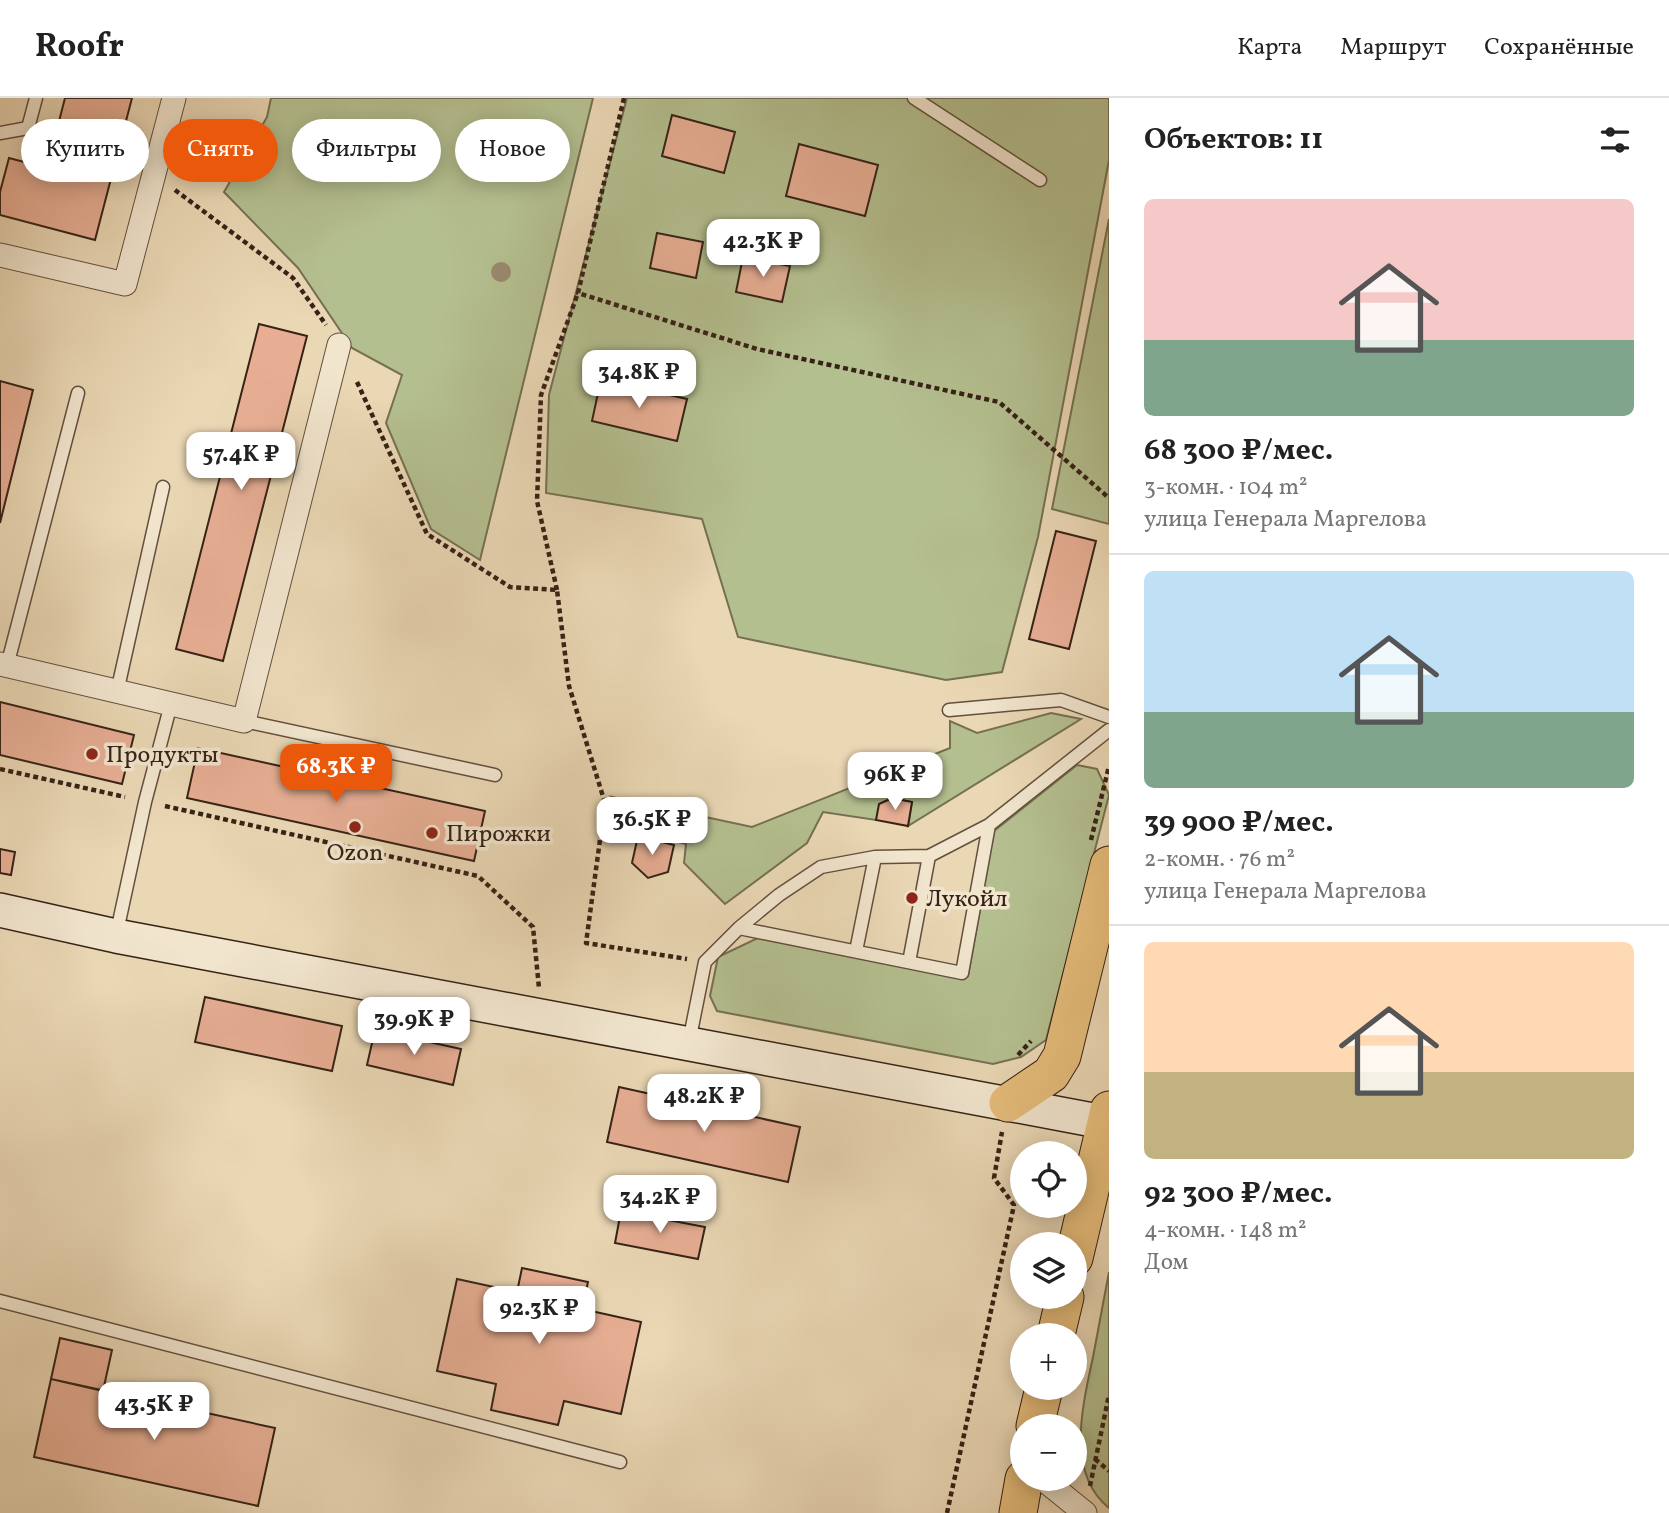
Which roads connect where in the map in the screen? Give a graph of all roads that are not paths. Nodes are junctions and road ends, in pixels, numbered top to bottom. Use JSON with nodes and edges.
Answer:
{"nodes":[{"id":1,"x":36,"y":98,"type":"edge"},
{"id":2,"x":174,"y":98,"type":"edge"},
{"id":3,"x":914,"y":98,"type":"edge"},
{"id":4,"x":0,"y":133,"type":"edge"},
{"id":5,"x":1040,"y":180,"type":"dead end"},
{"id":6,"x":0,"y":255,"type":"edge"},
{"id":7,"x":339,"y":345,"type":"road end"},
{"id":8,"x":78,"y":393,"type":"dead end"},
{"id":9,"x":163,"y":487,"type":"dead end"},
{"id":10,"x":4,"y":665,"type":"edge"},
{"id":11,"x":117,"y":691,"type":"junction"},
{"id":12,"x":171,"y":704,"type":"junction"},
{"id":13,"x":949,"y":710,"type":"dead end"},
{"id":14,"x":1109,"y":717,"type":"edge"},
{"id":15,"x":244,"y":721,"type":"junction"},
{"id":16,"x":1109,"y":730,"type":"edge"},
{"id":17,"x":495,"y":775,"type":"dead end"},
{"id":18,"x":989,"y":825,"type":"junction"},
{"id":19,"x":929,"y":856,"type":"junction"},
{"id":20,"x":875,"y":857,"type":"junction"},
{"id":21,"x":1109,"y":865,"type":"edge"},
{"id":22,"x":0,"y":910,"type":"edge"},
{"id":23,"x":739,"y":928,"type":"junction"},
{"id":24,"x":116,"y":936,"type":"junction"},
{"id":25,"x":856,"y":951,"type":"junction"},
{"id":26,"x":909,"y":962,"type":"junction"},
{"id":27,"x":689,"y":1045,"type":"junction"},
{"id":28,"x":1008,"y":1103,"type":"junction"},
{"id":29,"x":1108,"y":1118,"type":"edge"},
{"id":30,"x":1080,"y":1232,"type":"edge"},
{"id":31,"x":0,"y":1301,"type":"edge"},
{"id":32,"x":620,"y":1462,"type":"dead end"},
{"id":33,"x":1022,"y":1491,"type":"edge"},
{"id":34,"x":1058,"y":1491,"type":"edge"},
{"id":35,"x":1018,"y":1513,"type":"edge"},
{"id":36,"x":1085,"y":1513,"type":"edge"}],
"edges":[{"from":1,"to":4,"type":"lane"},
{"from":2,"to":6,"type":"street"},
{"from":3,"to":5,"type":"lane"},
{"from":7,"to":15,"type":"street"},
{"from":8,"to":10,"type":"lane"},
{"from":9,"to":11,"type":"lane"},
{"from":10,"to":11,"type":"street"},
{"from":11,"to":12,"type":"street"},
{"from":12,"to":15,"type":"street"},
{"from":12,"to":24,"type":"lane"},
{"from":13,"to":14,"type":"lane"},
{"from":15,"to":17,"type":"lane"},
{"from":16,"to":18,"type":"lane"},
{"from":18,"to":19,"type":"lane"},
{"from":18,"to":26,"type":"lane"},
{"from":19,"to":20,"type":"lane"},
{"from":19,"to":26,"type":"lane"},
{"from":20,"to":23,"type":"lane"},
{"from":20,"to":25,"type":"lane"},
{"from":21,"to":28,"type":"main road"},
{"from":22,"to":24,"type":"main road"},
{"from":23,"to":25,"type":"lane"},
{"from":23,"to":27,"type":"lane"},
{"from":24,"to":27,"type":"main road"},
{"from":25,"to":26,"type":"lane"},
{"from":27,"to":28,"type":"main road"},
{"from":28,"to":29,"type":"main road"},
{"from":29,"to":30,"type":"main road"},
{"from":31,"to":32,"type":"lane"},
{"from":33,"to":35,"type":"main road"},
{"from":34,"to":36,"type":"street"}]}
